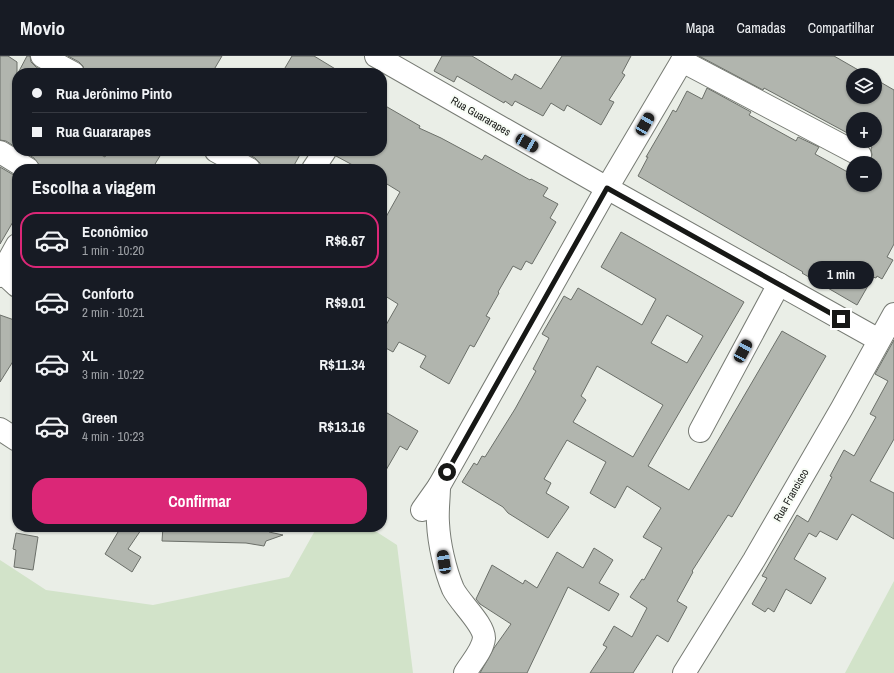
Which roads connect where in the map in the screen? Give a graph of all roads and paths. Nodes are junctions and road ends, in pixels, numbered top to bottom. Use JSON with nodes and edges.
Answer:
{"nodes":[{"id":1,"x":42,"y":56,"type":"edge"},
{"id":2,"x":684,"y":58,"type":"edge"},
{"id":3,"x":376,"y":63,"type":"edge"},
{"id":4,"x":64,"y":68,"type":"edge"},
{"id":5,"x":385,"y":68,"type":"edge"},
{"id":6,"x":387,"y":69,"type":"edge"},
{"id":7,"x":0,"y":152,"type":"edge"},
{"id":8,"x":860,"y":155,"type":"dead end"},
{"id":9,"x":225,"y":156,"type":"edge"},
{"id":10,"x":20,"y":164,"type":"edge"},
{"id":11,"x":239,"y":164,"type":"edge"},
{"id":12,"x":607,"y":188,"type":"junction"},
{"id":13,"x":12,"y":261,"type":"edge"},
{"id":14,"x":6,"y":278,"type":"edge"},
{"id":15,"x":779,"y":284,"type":"junction"},
{"id":16,"x":894,"y":314,"type":"edge"},
{"id":17,"x":879,"y":340,"type":"junction"},
{"id":18,"x":0,"y":429,"type":"edge"},
{"id":19,"x":700,"y":431,"type":"dead end"},
{"id":20,"x":12,"y":437,"type":"edge"},
{"id":21,"x":439,"y":486,"type":"junction"},
{"id":22,"x":422,"y":510,"type":"dead end"},
{"id":23,"x":465,"y":673,"type":"edge"},
{"id":24,"x":684,"y":673,"type":"edge"}],
"edges":[{"from":1,"to":4,"type":"street"},
{"from":2,"to":8,"type":"street"},
{"from":2,"to":12,"type":"street"},
{"from":3,"to":5,"type":"street","name":"Rua Guararapes"},
{"from":6,"to":12,"type":"street","name":"Rua Guararapes"},
{"from":7,"to":10,"type":"street"},
{"from":9,"to":11,"type":"street"},
{"from":12,"to":15,"type":"street","name":"Rua Guararapes"},
{"from":12,"to":21,"type":"street"},
{"from":13,"to":14,"type":"street"},
{"from":15,"to":17,"type":"street","name":"Rua Guararapes"},
{"from":15,"to":19,"type":"street"},
{"from":16,"to":17,"type":"street","name":"Rua Francisco"},
{"from":17,"to":24,"type":"street","name":"Rua Francisco"},
{"from":18,"to":20,"type":"street"},
{"from":21,"to":22,"type":"street"},
{"from":21,"to":23,"type":"street"}]}
